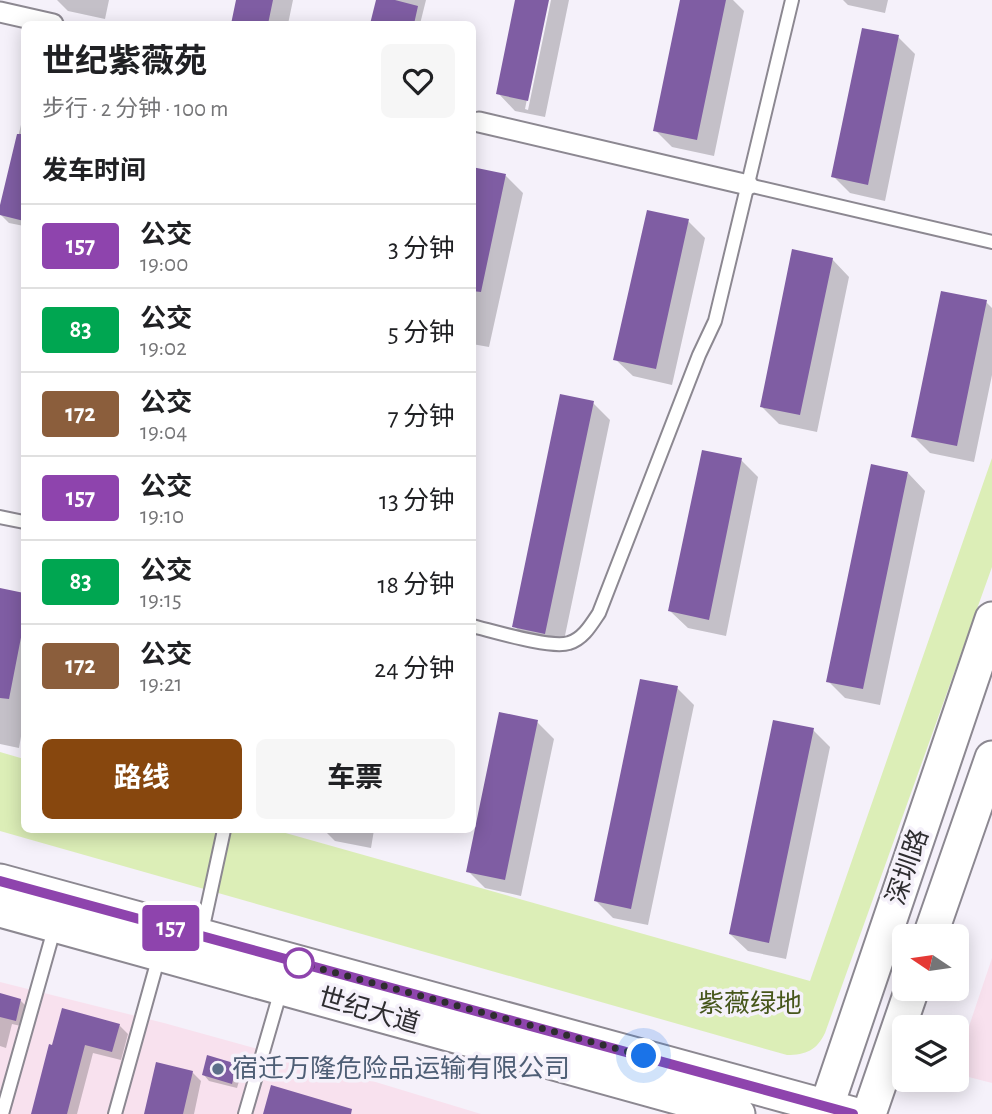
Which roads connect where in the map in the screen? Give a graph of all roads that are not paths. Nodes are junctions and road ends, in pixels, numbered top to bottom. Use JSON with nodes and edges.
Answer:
{"nodes":[{"id":1,"x":792,"y":0,"type":"edge"},
{"id":2,"x":0,"y":12,"type":"edge"},
{"id":3,"x":40,"y":21,"type":"edge"},
{"id":4,"x":479,"y":122,"type":"dead end"},
{"id":5,"x":748,"y":186,"type":"junction"},
{"id":6,"x":992,"y":242,"type":"edge"},
{"id":7,"x":0,"y":517,"type":"edge"},
{"id":8,"x":21,"y":522,"type":"edge"},
{"id":9,"x":992,"y":619,"type":"edge"},
{"id":10,"x":476,"y":627,"type":"edge"},
{"id":11,"x":992,"y":758,"type":"edge"},
{"id":12,"x":224,"y":833,"type":"edge"},
{"id":13,"x":0,"y":881,"type":"edge"},
{"id":14,"x":0,"y":909,"type":"edge"},
{"id":15,"x":59,"y":911,"type":"junction"},
{"id":16,"x":934,"y":924,"type":"edge"},
{"id":17,"x":201,"y":936,"type":"junction"},
{"id":18,"x":160,"y":953,"type":"junction"},
{"id":19,"x":282,"y":986,"type":"junction"},
{"id":20,"x":908,"y":1001,"type":"edge"},
{"id":21,"x":835,"y":1111,"type":"edge"},
{"id":22,"x":2,"y":1114,"type":"edge"},
{"id":23,"x":116,"y":1114,"type":"edge"},
{"id":24,"x":245,"y":1114,"type":"edge"},
{"id":25,"x":738,"y":1114,"type":"edge"},
{"id":26,"x":869,"y":1114,"type":"edge"}],
"edges":[{"from":1,"to":5,"type":"lane"},
{"from":2,"to":3,"type":"street"},
{"from":4,"to":5,"type":"street"},
{"from":5,"to":6,"type":"lane"},
{"from":5,"to":10,"type":"lane"},
{"from":7,"to":8,"type":"lane"},
{"from":9,"to":21,"type":"street","name":"深圳路"},
{"from":11,"to":16,"type":"street","name":"深圳路"},
{"from":12,"to":17,"type":"lane"},
{"from":13,"to":15,"type":"street","name":"世纪大道"},
{"from":14,"to":15,"type":"street","name":"世纪大道"},
{"from":15,"to":17,"type":"street","name":"世纪大道"},
{"from":15,"to":18,"type":"street","name":"世纪大道"},
{"from":15,"to":22,"type":"lane"},
{"from":17,"to":21,"type":"street","name":"世纪大道"},
{"from":18,"to":19,"type":"street","name":"世纪大道"},
{"from":18,"to":23,"type":"lane"},
{"from":19,"to":24,"type":"lane"},
{"from":19,"to":25,"type":"street","name":"世纪大道"},
{"from":20,"to":26,"type":"street"}]}
